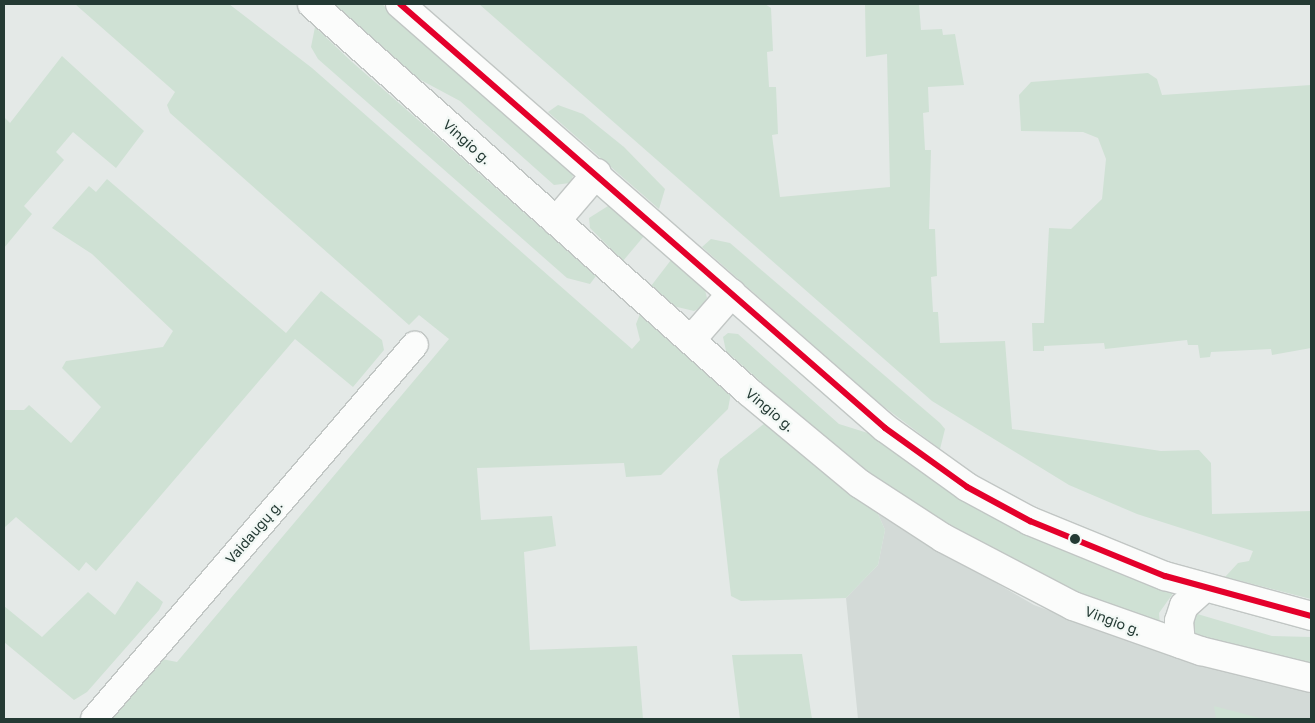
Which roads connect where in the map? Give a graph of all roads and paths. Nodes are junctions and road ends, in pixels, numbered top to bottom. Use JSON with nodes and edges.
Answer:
{"nodes":[{"id":1,"x":312,"y":4,"type":"edge"},
{"id":2,"x":400,"y":4,"type":"edge"},
{"id":3,"x":597,"y":173,"type":"junction"},
{"id":4,"x":556,"y":221,"type":"junction"},
{"id":5,"x":732,"y":293,"type":"junction"},
{"id":6,"x":691,"y":340,"type":"junction"},
{"id":7,"x":415,"y":345,"type":"dead end"},
{"id":8,"x":1203,"y":589,"type":"junction"},
{"id":9,"x":1311,"y":616,"type":"edge"},
{"id":10,"x":1181,"y":644,"type":"junction"},
{"id":11,"x":1311,"y":678,"type":"edge"},
{"id":12,"x":94,"y":719,"type":"edge"}],
"edges":[{"from":1,"to":4,"type":"main road","name":"Vingio g."},
{"from":2,"to":3,"type":"main road"},
{"from":3,"to":4,"type":"main road"},
{"from":3,"to":5,"type":"main road"},
{"from":4,"to":6,"type":"main road","name":"Vingio g."},
{"from":5,"to":6,"type":"main road"},
{"from":5,"to":8,"type":"main road"},
{"from":6,"to":10,"type":"main road","name":"Vingio g."},
{"from":7,"to":12,"type":"street","name":"Vaidaugų g."},
{"from":8,"to":9,"type":"main road"},
{"from":8,"to":10,"type":"main road"},
{"from":10,"to":11,"type":"main road","name":"Vingio g."}]}
